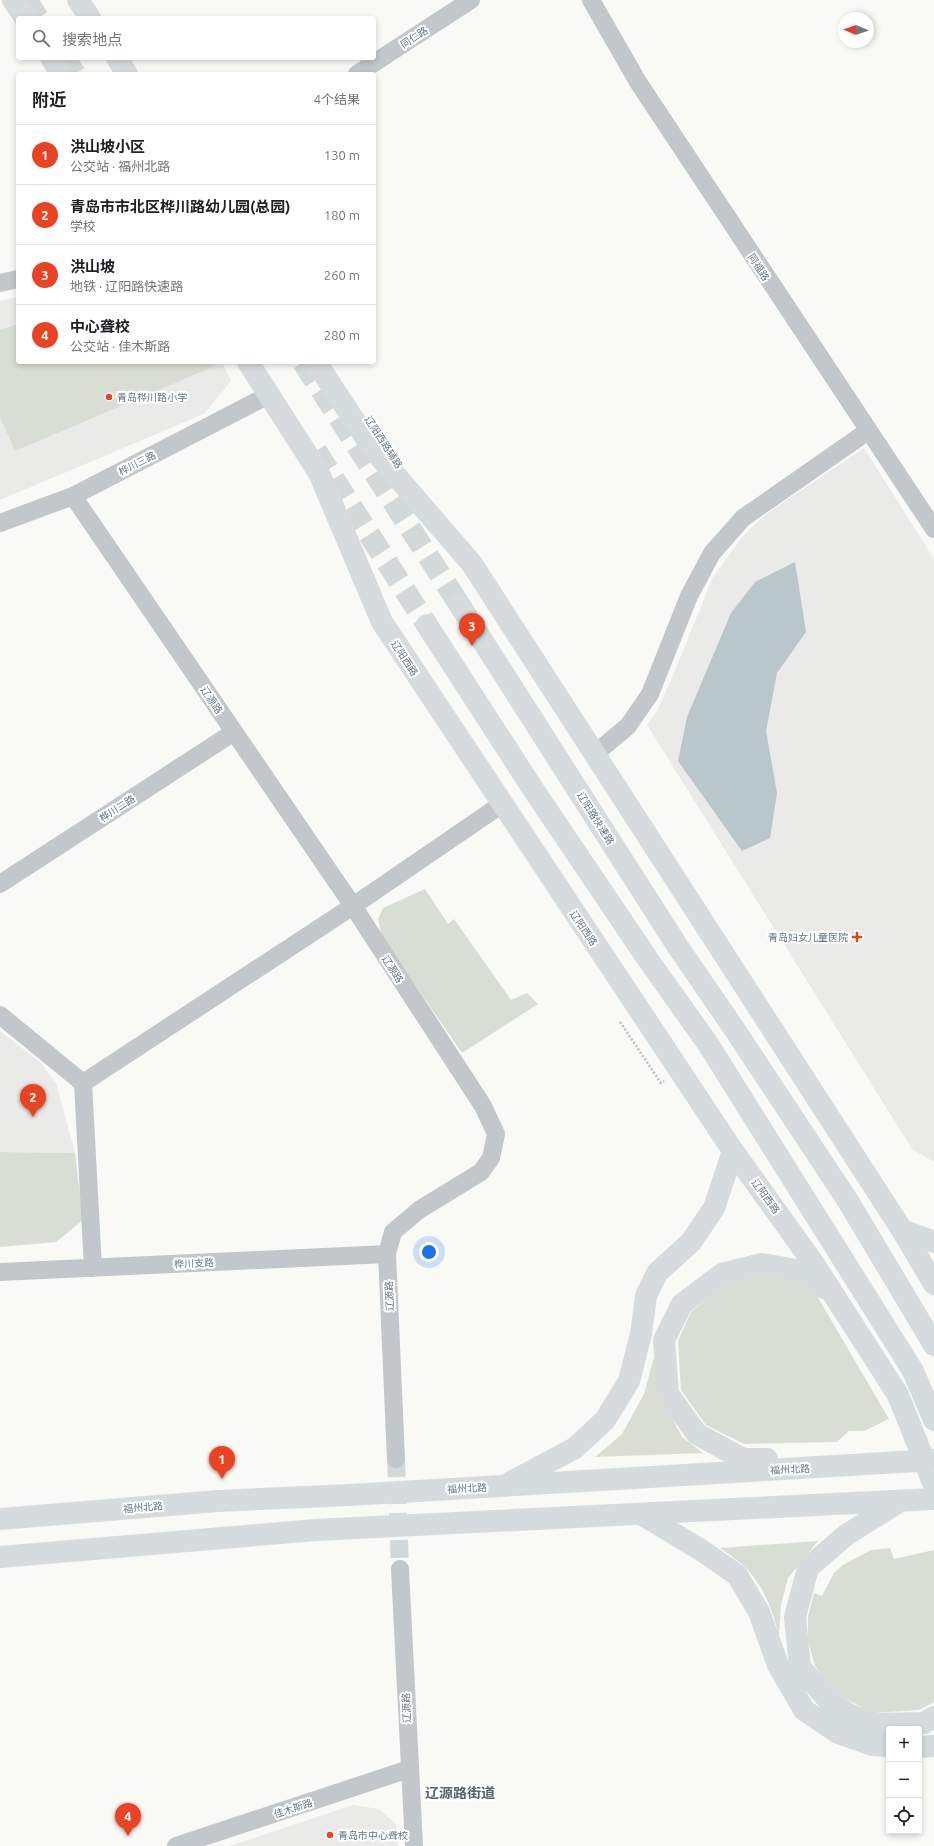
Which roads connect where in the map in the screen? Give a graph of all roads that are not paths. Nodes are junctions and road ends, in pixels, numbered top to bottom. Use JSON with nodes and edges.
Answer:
{"nodes":[{"id":1,"x":13,"y":0,"type":"edge"},
{"id":2,"x":78,"y":0,"type":"edge"},
{"id":3,"x":96,"y":0,"type":"edge"},
{"id":4,"x":471,"y":0,"type":"edge"},
{"id":5,"x":591,"y":0,"type":"edge"},
{"id":6,"x":23,"y":16,"type":"edge"},
{"id":7,"x":89,"y":16,"type":"edge"},
{"id":8,"x":106,"y":16,"type":"edge"},
{"id":9,"x":52,"y":60,"type":"edge"},
{"id":10,"x":118,"y":60,"type":"edge"},
{"id":11,"x":135,"y":60,"type":"edge"},
{"id":12,"x":60,"y":72,"type":"edge"},
{"id":13,"x":126,"y":72,"type":"edge"},
{"id":14,"x":143,"y":72,"type":"edge"},
{"id":15,"x":360,"y":72,"type":"edge"},
{"id":16,"x":16,"y":279,"type":"edge"},
{"id":17,"x":0,"y":283,"type":"edge"},
{"id":18,"x":249,"y":364,"type":"edge"},
{"id":19,"x":317,"y":364,"type":"edge"},
{"id":20,"x":333,"y":364,"type":"edge"},
{"id":21,"x":269,"y":395,"type":"junction"},
{"id":22,"x":868,"y":431,"type":"junction"},
{"id":23,"x":73,"y":496,"type":"junction"},
{"id":24,"x":436,"y":521,"type":"junction"},
{"id":25,"x":0,"y":522,"type":"edge"},
{"id":26,"x":934,"y":529,"type":"edge"},
{"id":27,"x":459,"y":604,"type":"tunnel mouth"},
{"id":28,"x":427,"y":625,"type":"tunnel mouth"},
{"id":29,"x":234,"y":732,"type":"junction"},
{"id":30,"x":592,"y":750,"type":"junction"},
{"id":31,"x":502,"y":804,"type":"junction"},
{"id":32,"x":0,"y":884,"type":"edge"},
{"id":33,"x":353,"y":906,"type":"junction"},
{"id":34,"x":0,"y":1015,"type":"edge"},
{"id":35,"x":83,"y":1083,"type":"junction"},
{"id":36,"x":733,"y":1151,"type":"junction"},
{"id":37,"x":902,"y":1230,"type":"junction"},
{"id":38,"x":934,"y":1242,"type":"edge"},
{"id":39,"x":387,"y":1254,"type":"junction"},
{"id":40,"x":93,"y":1268,"type":"junction"},
{"id":41,"x":0,"y":1272,"type":"edge"},
{"id":42,"x":934,"y":1284,"type":"edge"},
{"id":43,"x":836,"y":1297,"type":"junction"},
{"id":44,"x":934,"y":1346,"type":"edge"},
{"id":45,"x":934,"y":1420,"type":"edge"},
{"id":46,"x":396,"y":1459,"type":"tunnel mouth"},
{"id":47,"x":934,"y":1460,"type":"edge"},
{"id":48,"x":874,"y":1464,"type":"junction"},
{"id":49,"x":934,"y":1485,"type":"edge"},
{"id":50,"x":503,"y":1486,"type":"junction"},
{"id":51,"x":934,"y":1499,"type":"edge"},
{"id":52,"x":901,"y":1501,"type":"junction"},
{"id":53,"x":641,"y":1514,"type":"junction"},
{"id":54,"x":0,"y":1519,"type":"edge"},
{"id":55,"x":0,"y":1556,"type":"edge"},
{"id":56,"x":400,"y":1569,"type":"tunnel mouth"},
{"id":57,"x":934,"y":1717,"type":"edge"},
{"id":58,"x":886,"y":1746,"type":"edge"},
{"id":59,"x":922,"y":1746,"type":"edge"},
{"id":60,"x":934,"y":1746,"type":"edge"},
{"id":61,"x":409,"y":1769,"type":"junction"},
{"id":62,"x":176,"y":1846,"type":"edge"},
{"id":63,"x":414,"y":1846,"type":"edge"}],
"edges":[{"from":1,"to":6,"type":"main road"},
{"from":2,"to":7,"type":"main road"},
{"from":3,"to":8,"type":"main road"},
{"from":4,"to":15,"type":"street","name":"同仁路"},
{"from":5,"to":22,"type":"street","name":"同福路"},
{"from":9,"to":12,"type":"main road"},
{"from":10,"to":13,"type":"main road"},
{"from":11,"to":14,"type":"main road"},
{"from":16,"to":17,"type":"street"},
{"from":18,"to":21,"type":"main road","name":"辽阳西路"},
{"from":19,"to":24,"type":"main road"},
{"from":20,"to":24,"type":"main road","name":"辽阳西路辅路"},
{"from":21,"to":23,"type":"street","name":"桦川三路"},
{"from":21,"to":31,"type":"main road","name":"辽阳西路"},
{"from":22,"to":26,"type":"street","name":"同福路"},
{"from":22,"to":30,"type":"street"},
{"from":23,"to":25,"type":"street","name":"桦川三路"},
{"from":23,"to":29,"type":"street","name":"辽源路"},
{"from":24,"to":30,"type":"main road"},
{"from":27,"to":44,"type":"main road","name":"辽阳路快速路"},
{"from":28,"to":45,"type":"main road"},
{"from":29,"to":32,"type":"street","name":"桦川二路"},
{"from":29,"to":33,"type":"street","name":"辽源路"},
{"from":30,"to":37,"type":"main road"},
{"from":31,"to":33,"type":"street"},
{"from":31,"to":36,"type":"main road","name":"辽阳西路"},
{"from":33,"to":35,"type":"street"},
{"from":33,"to":39,"type":"street","name":"辽源路"},
{"from":34,"to":35,"type":"street"},
{"from":35,"to":40,"type":"street"},
{"from":36,"to":43,"type":"main road","name":"辽阳西路"},
{"from":36,"to":50,"type":"main road"},
{"from":37,"to":38,"type":"main road"},
{"from":37,"to":42,"type":"main road"},
{"from":39,"to":40,"type":"street","name":"桦川支路"},
{"from":39,"to":46,"type":"street","name":"辽源路"},
{"from":40,"to":41,"type":"street","name":"桦川支路"},
{"from":43,"to":48,"type":"main road"},
{"from":43,"to":49,"type":"main road","name":"辽阳西路"},
{"from":47,"to":48,"type":"main road","name":"福州北路"},
{"from":48,"to":50,"type":"main road","name":"福州北路"},
{"from":50,"to":54,"type":"main road","name":"福州北路"},
{"from":51,"to":52,"type":"main road"},
{"from":52,"to":53,"type":"main road"},
{"from":52,"to":57,"type":"main road"},
{"from":53,"to":55,"type":"main road"},
{"from":53,"to":58,"type":"main road"},
{"from":56,"to":61,"type":"street","name":"辽源路"},
{"from":59,"to":60,"type":"main road"},
{"from":61,"to":62,"type":"street","name":"佳木斯路"},
{"from":61,"to":63,"type":"street","name":"辽源路"}]}
